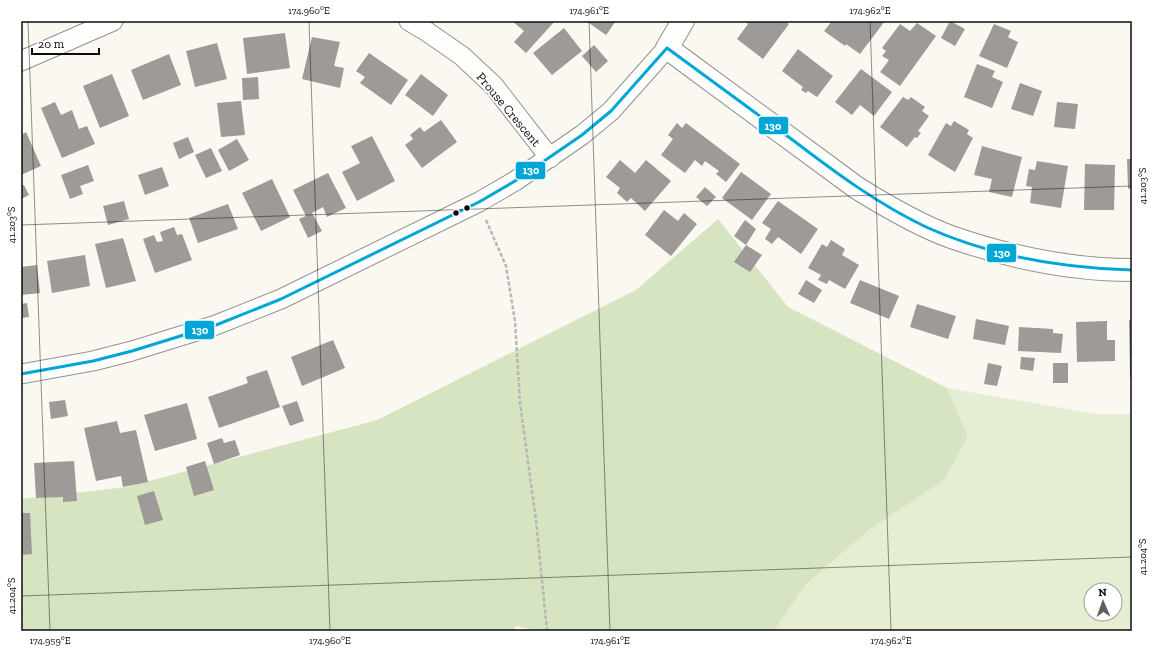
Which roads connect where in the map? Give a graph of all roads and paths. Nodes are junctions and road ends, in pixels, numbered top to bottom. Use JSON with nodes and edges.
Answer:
{"nodes":[{"id":1,"x":113,"y":21,"type":"edge"},
{"id":2,"x":408,"y":21,"type":"edge"},
{"id":3,"x":684,"y":21,"type":"edge"},
{"id":4,"x":667,"y":48,"type":"junction"},
{"id":5,"x":21,"y":61,"type":"edge"},
{"id":6,"x":550,"y":158,"type":"junction"},
{"id":7,"x":478,"y":202,"type":"junction"},
{"id":8,"x":1132,"y":270,"type":"edge"},
{"id":9,"x":21,"y":374,"type":"edge"},
{"id":10,"x":547,"y":631,"type":"edge"}],
"edges":[{"from":1,"to":5,"type":"street"},
{"from":2,"to":6,"type":"street","name":"Prouse Crescent"},
{"from":3,"to":4,"type":"street"},
{"from":4,"to":6,"type":"street"},
{"from":4,"to":8,"type":"street"},
{"from":6,"to":7,"type":"street"},
{"from":7,"to":9,"type":"street"},
{"from":7,"to":10,"type":"path"}]}
